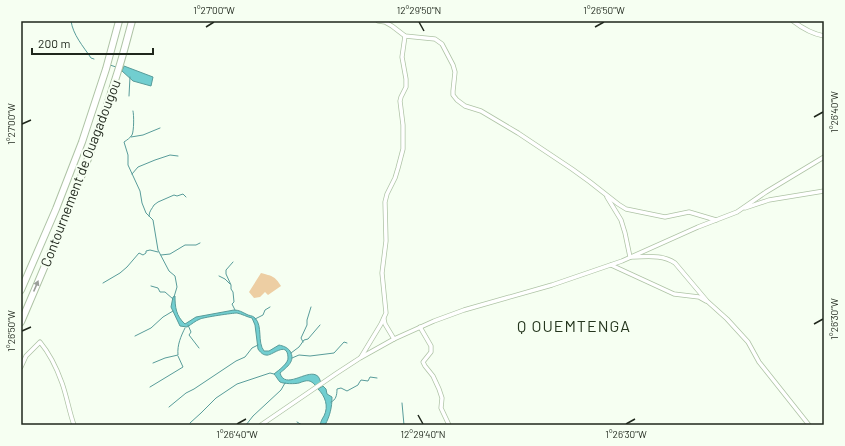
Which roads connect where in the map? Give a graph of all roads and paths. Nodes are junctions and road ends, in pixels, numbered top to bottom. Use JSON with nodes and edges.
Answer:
{"nodes":[{"id":1,"x":119,"y":21,"type":"edge"},
{"id":2,"x":132,"y":21,"type":"edge"},
{"id":3,"x":378,"y":21,"type":"edge"},
{"id":4,"x":793,"y":21,"type":"edge"},
{"id":5,"x":404,"y":36,"type":"junction"},
{"id":6,"x":824,"y":36,"type":"edge"},
{"id":7,"x":824,"y":157,"type":"edge"},
{"id":8,"x":824,"y":192,"type":"edge"},
{"id":9,"x":604,"y":193,"type":"junction"},
{"id":10,"x":737,"y":212,"type":"junction"},
{"id":11,"x":716,"y":220,"type":"junction"},
{"id":12,"x":630,"y":257,"type":"junction"},
{"id":13,"x":611,"y":265,"type":"junction"},
{"id":14,"x":21,"y":290,"type":"edge"},
{"id":15,"x":707,"y":301,"type":"junction"},
{"id":16,"x":384,"y":318,"type":"junction"},
{"id":17,"x":21,"y":322,"type":"edge"},
{"id":18,"x":420,"y":327,"type":"junction"},
{"id":19,"x":394,"y":339,"type":"junction"},
{"id":20,"x":360,"y":358,"type":"junction"},
{"id":21,"x":21,"y":367,"type":"edge"},
{"id":22,"x":74,"y":425,"type":"edge"},
{"id":23,"x":261,"y":425,"type":"edge"},
{"id":24,"x":449,"y":425,"type":"edge"},
{"id":25,"x":809,"y":425,"type":"edge"}],
"edges":[{"from":1,"to":14,"type":"highway","name":"Contournement de Ouagadougou"},
{"from":17,"to":2,"type":"highway","name":"Contournement de Ouagadougou","one_way":true},
{"from":3,"to":5,"type":"street"},
{"from":4,"to":6,"type":"street"},
{"from":5,"to":9,"type":"street"},
{"from":5,"to":16,"type":"street"},
{"from":7,"to":10,"type":"street"},
{"from":8,"to":10,"type":"street"},
{"from":9,"to":11,"type":"street"},
{"from":9,"to":12,"type":"street"},
{"from":10,"to":11,"type":"street"},
{"from":11,"to":12,"type":"street"},
{"from":12,"to":13,"type":"street"},
{"from":12,"to":15,"type":"street"},
{"from":13,"to":15,"type":"street"},
{"from":13,"to":18,"type":"street"},
{"from":15,"to":25,"type":"street"},
{"from":16,"to":19,"type":"street"},
{"from":16,"to":20,"type":"street"},
{"from":18,"to":19,"type":"street"},
{"from":18,"to":24,"type":"street"},
{"from":19,"to":20,"type":"street"},
{"from":20,"to":23,"type":"street"},
{"from":21,"to":22,"type":"street"}]}
